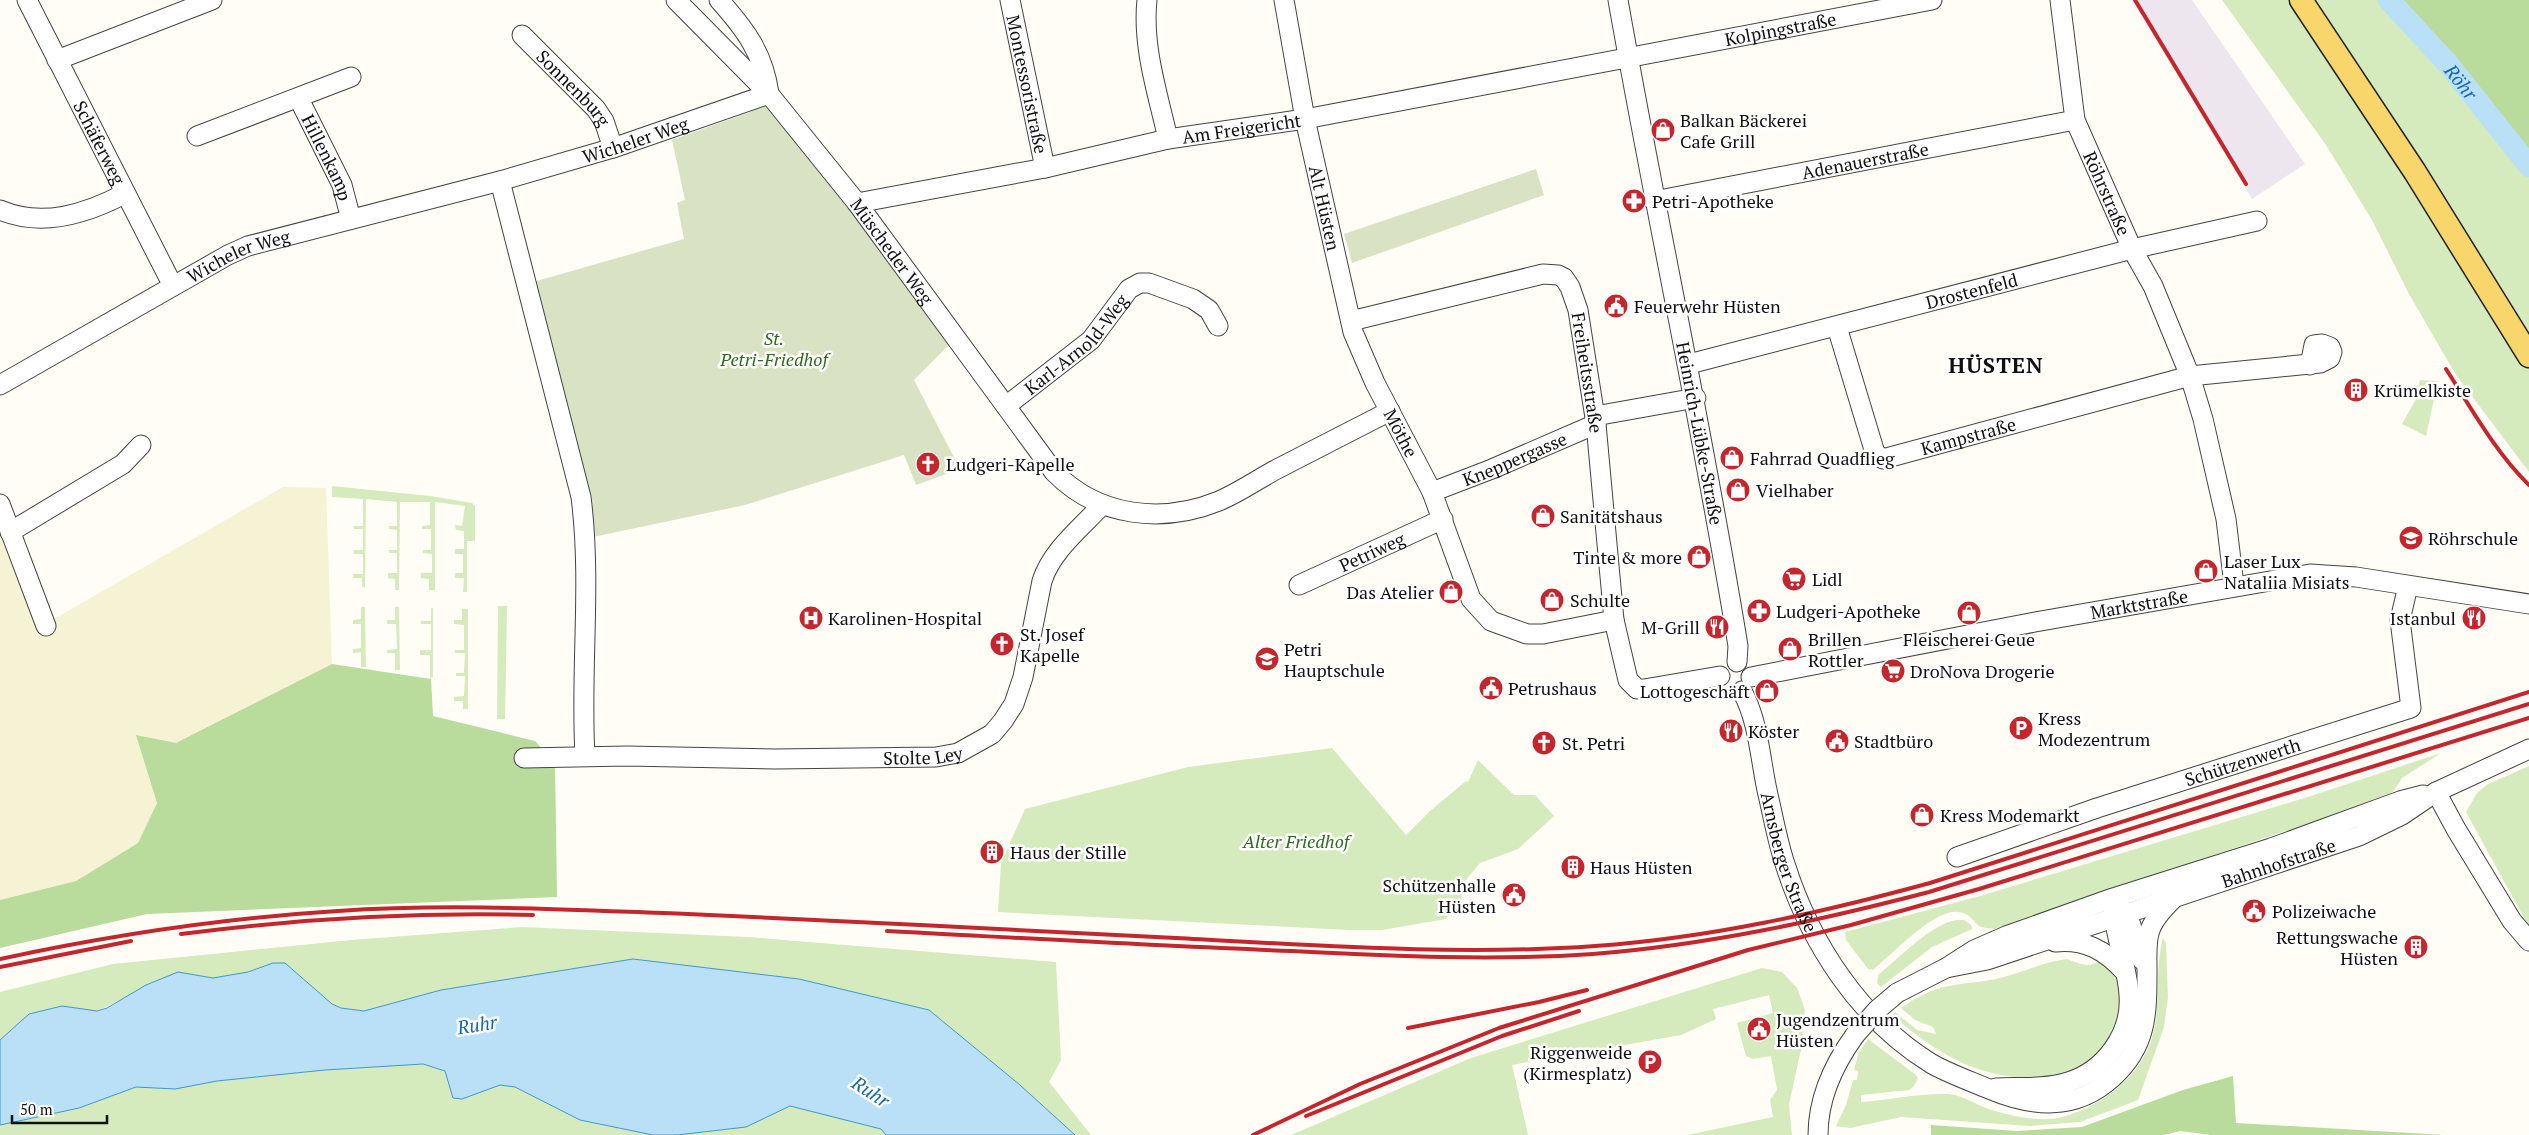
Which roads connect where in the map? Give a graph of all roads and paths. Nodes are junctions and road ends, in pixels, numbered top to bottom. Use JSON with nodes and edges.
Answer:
{"nodes":[{"id":1,"x":27,"y":0,"type":"edge"},
{"id":2,"x":212,"y":0,"type":"edge"},
{"id":3,"x":676,"y":0,"type":"edge"},
{"id":4,"x":719,"y":0,"type":"edge"},
{"id":5,"x":1010,"y":0,"type":"edge"},
{"id":6,"x":1147,"y":0,"type":"edge"},
{"id":7,"x":1284,"y":0,"type":"edge"},
{"id":8,"x":1618,"y":0,"type":"edge"},
{"id":9,"x":1932,"y":0,"type":"edge"},
{"id":10,"x":2060,"y":0,"type":"edge"},
{"id":11,"x":2306,"y":7,"type":"edge"},
{"id":12,"x":522,"y":35,"type":"dead end"},
{"id":13,"x":1628,"y":57,"type":"junction"},
{"id":14,"x":57,"y":60,"type":"junction"},
{"id":15,"x":352,"y":77,"type":"dead end"},
{"id":16,"x":769,"y":94,"type":"junction"},
{"id":17,"x":299,"y":99,"type":"junction"},
{"id":18,"x":1305,"y":119,"type":"junction"},
{"id":19,"x":2075,"y":120,"type":"junction"},
{"id":20,"x":197,"y":136,"type":"dead end"},
{"id":21,"x":1168,"y":139,"type":"junction"},
{"id":22,"x":613,"y":148,"type":"junction"},
{"id":23,"x":1046,"y":168,"type":"junction"},
{"id":24,"x":500,"y":181,"type":"junction"},
{"id":25,"x":124,"y":194,"type":"junction"},
{"id":26,"x":1654,"y":201,"type":"junction"},
{"id":27,"x":856,"y":204,"type":"junction"},
{"id":28,"x":0,"y":210,"type":"edge"},
{"id":29,"x":351,"y":219,"type":"junction"},
{"id":30,"x":2257,"y":221,"type":"dead end"},
{"id":31,"x":2132,"y":248,"type":"junction"},
{"id":32,"x":173,"y":286,"type":"junction"},
{"id":33,"x":1350,"y":321,"type":"junction"},
{"id":34,"x":1218,"y":326,"type":"dead end"},
{"id":35,"x":1837,"y":327,"type":"junction"},
{"id":36,"x":2529,"y":356,"type":"edge"},
{"id":37,"x":1688,"y":364,"type":"junction"},
{"id":38,"x":2310,"y":364,"type":"dead end"},
{"id":39,"x":2190,"y":376,"type":"junction"},
{"id":40,"x":0,"y":385,"type":"edge"},
{"id":41,"x":1696,"y":398,"type":"junction"},
{"id":42,"x":1006,"y":406,"type":"junction"},
{"id":43,"x":1390,"y":411,"type":"junction"},
{"id":44,"x":1595,"y":420,"type":"junction"},
{"id":45,"x":141,"y":445,"type":"dead end"},
{"id":46,"x":1432,"y":492,"type":"junction"},
{"id":47,"x":0,"y":504,"type":"edge"},
{"id":48,"x":1102,"y":505,"type":"junction"},
{"id":49,"x":1443,"y":519,"type":"junction"},
{"id":50,"x":10,"y":532,"type":"junction"},
{"id":51,"x":1300,"y":585,"type":"dead end"},
{"id":52,"x":2234,"y":586,"type":"junction"},
{"id":53,"x":2408,"y":586,"type":"junction"},
{"id":54,"x":2529,"y":604,"type":"edge"},
{"id":55,"x":1614,"y":620,"type":"junction"},
{"id":56,"x":46,"y":626,"type":"dead end"},
{"id":57,"x":1737,"y":662,"type":"junction"},
{"id":58,"x":1720,"y":676,"type":"junction"},
{"id":59,"x":1746,"y":684,"type":"junction"},
{"id":60,"x":2529,"y":749,"type":"edge"},
{"id":61,"x":585,"y":756,"type":"junction"},
{"id":62,"x":524,"y":758,"type":"dead end"},
{"id":63,"x":2436,"y":792,"type":"junction"},
{"id":64,"x":1957,"y":857,"type":"dead end"},
{"id":65,"x":2175,"y":897,"type":"junction"},
{"id":66,"x":2113,"y":898,"type":"junction"},
{"id":67,"x":2119,"y":915,"type":"junction"},
{"id":68,"x":2529,"y":941,"type":"edge"},
{"id":69,"x":2041,"y":943,"type":"junction"},
{"id":70,"x":1946,"y":968,"type":"junction"},
{"id":71,"x":2126,"y":973,"type":"junction"},
{"id":72,"x":2147,"y":976,"type":"junction"},
{"id":73,"x":1987,"y":1088,"type":"junction"},
{"id":74,"x":1818,"y":1135,"type":"edge"}],
"edges":[{"from":1,"to":14,"type":"street","name":"Schäferweg"},
{"from":2,"to":14,"type":"street"},
{"from":3,"to":16,"type":"street","name":"Müscheder Weg"},
{"from":4,"to":16,"type":"street"},
{"from":5,"to":23,"type":"street","name":"Montessoristraße"},
{"from":6,"to":21,"type":"street"},
{"from":7,"to":18,"type":"street","name":"Alt Hüsten"},
{"from":8,"to":13,"type":"street","name":"Heinrich-Lübke-Straße"},
{"from":9,"to":13,"type":"street","name":"Kolpingstraße"},
{"from":10,"to":19,"type":"street","name":"Röhrstraße"},
{"from":11,"to":36,"type":"main road"},
{"from":12,"to":22,"type":"street","name":"Sonnenburg"},
{"from":13,"to":18,"type":"street","name":"Am Freigericht"},
{"from":13,"to":26,"type":"street","name":"Heinrich-Lübke-Straße"},
{"from":14,"to":25,"type":"street","name":"Schäferweg"},
{"from":15,"to":17,"type":"street","name":"Hillenkamp"},
{"from":16,"to":22,"type":"street","name":"Wicheler Weg"},
{"from":16,"to":27,"type":"street","name":"Müscheder Weg"},
{"from":17,"to":20,"type":"street","name":"Hillenkamp"},
{"from":17,"to":29,"type":"street","name":"Hillenkamp"},
{"from":18,"to":21,"type":"street","name":"Am Freigericht"},
{"from":18,"to":33,"type":"street","name":"Alt Hüsten"},
{"from":19,"to":26,"type":"street","name":"Adenauerstraße"},
{"from":19,"to":31,"type":"street","name":"Röhrstraße"},
{"from":21,"to":23,"type":"street","name":"Am Freigericht"},
{"from":22,"to":24,"type":"street","name":"Wicheler Weg"},
{"from":23,"to":27,"type":"street","name":"Am Freigericht"},
{"from":24,"to":29,"type":"street","name":"Wicheler Weg"},
{"from":24,"to":61,"type":"street"},
{"from":25,"to":28,"type":"street"},
{"from":25,"to":32,"type":"street","name":"Schäferweg"},
{"from":26,"to":37,"type":"street","name":"Heinrich-Lübke-Straße"},
{"from":27,"to":42,"type":"street","name":"Müscheder Weg"},
{"from":29,"to":32,"type":"street","name":"Wicheler Weg"},
{"from":30,"to":31,"type":"street","name":"Drostenfeld"},
{"from":31,"to":35,"type":"street","name":"Drostenfeld"},
{"from":31,"to":39,"type":"street","name":"Röhrstraße"},
{"from":32,"to":40,"type":"street","name":"Wicheler Weg"},
{"from":33,"to":43,"type":"street","name":"Alt Hüsten"},
{"from":33,"to":44,"type":"street","name":"Freiheitsstraße"},
{"from":34,"to":42,"type":"street","name":"Karl-Arnold-Weg"},
{"from":35,"to":37,"type":"street","name":"Drostenfeld"},
{"from":35,"to":39,"type":"street","name":"Kampstraße"},
{"from":37,"to":41,"type":"street","name":"Heinrich-Lübke-Straße"},
{"from":38,"to":39,"type":"street"},
{"from":39,"to":52,"type":"street","name":"Röhrstraße"},
{"from":41,"to":44,"type":"street","name":"Kneppergasse"},
{"from":41,"to":57,"type":"street","name":"Heinrich-Lübke-Straße"},
{"from":42,"to":48,"type":"street","name":"Müscheder Weg"},
{"from":43,"to":46,"type":"street","name":"Möthe"},
{"from":43,"to":48,"type":"street","name":"Möthe"},
{"from":44,"to":46,"type":"street","name":"Kneppergasse"},
{"from":44,"to":55,"type":"street","name":"Freiheitsstraße"},
{"from":45,"to":50,"type":"street"},
{"from":46,"to":49,"type":"street","name":"Möthe"},
{"from":47,"to":50,"type":"street"},
{"from":48,"to":61,"type":"street","name":"Stolte Ley"},
{"from":49,"to":51,"type":"street","name":"Petriweg"},
{"from":49,"to":55,"type":"street","name":"Möthe"},
{"from":50,"to":56,"type":"street"},
{"from":52,"to":53,"type":"street","name":"Marktstraße"},
{"from":52,"to":59,"type":"street","name":"Marktstraße"},
{"from":53,"to":54,"type":"street","name":"Marktstraße"},
{"from":53,"to":64,"type":"street","name":"Schützenwerth"},
{"from":55,"to":58,"type":"street","name":"Freiheitsstraße"},
{"from":57,"to":58,"type":"street"},
{"from":57,"to":59,"type":"street"},
{"from":58,"to":59,"type":"street"},
{"from":59,"to":73,"type":"street","name":"Arnsberger Straße"},
{"from":60,"to":63,"type":"street","name":"Bahnhofstraße"},
{"from":61,"to":62,"type":"street","name":"Stolte Ley"},
{"from":63,"to":65,"type":"street","name":"Bahnhofstraße"},
{"from":63,"to":66,"type":"street","name":"Bahnhofstraße"},
{"from":63,"to":68,"type":"street"},
{"from":65,"to":67,"type":"street","name":"Bahnhofstraße"},
{"from":65,"to":72,"type":"street","name":"Arnsberger Straße"},
{"from":66,"to":67,"type":"street"},
{"from":66,"to":70,"type":"street"},
{"from":67,"to":69,"type":"street"},
{"from":67,"to":71,"type":"street","name":"Arnsberger Straße"},
{"from":67,"to":72,"type":"street"},
{"from":69,"to":70,"type":"street"},
{"from":69,"to":71,"type":"street"},
{"from":70,"to":74,"type":"street","bridge":true},
{"from":71,"to":73,"type":"street","name":"Arnsberger Straße"},
{"from":72,"to":73,"type":"street","name":"Arnsberger Straße"}]}
